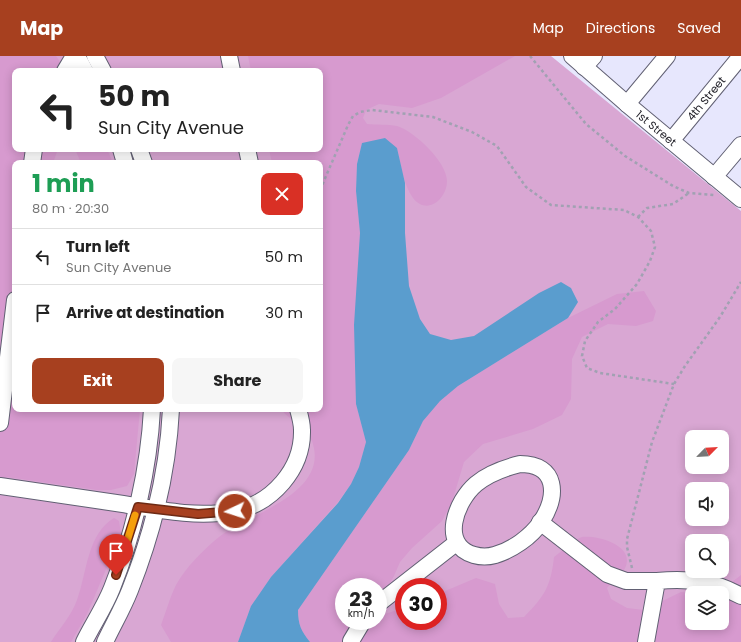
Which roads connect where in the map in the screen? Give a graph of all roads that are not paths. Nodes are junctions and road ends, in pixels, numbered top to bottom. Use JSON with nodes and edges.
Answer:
{"nodes":[{"id":1,"x":76,"y":56,"type":"edge"},
{"id":2,"x":95,"y":56,"type":"edge"},
{"id":3,"x":229,"y":56,"type":"edge"},
{"id":4,"x":572,"y":56,"type":"edge"},
{"id":5,"x":666,"y":56,"type":"edge"},
{"id":6,"x":740,"y":56,"type":"edge"},
{"id":7,"x":589,"y":62,"type":"edge"},
{"id":8,"x":67,"y":68,"type":"edge"},
{"id":9,"x":83,"y":68,"type":"edge"},
{"id":10,"x":101,"y":68,"type":"edge"},
{"id":11,"x":231,"y":68,"type":"edge"},
{"id":12,"x":627,"y":104,"type":"junction"},
{"id":13,"x":671,"y":141,"type":"junction"},
{"id":14,"x":741,"y":145,"type":"edge"},
{"id":15,"x":714,"y":177,"type":"junction"},
{"id":16,"x":736,"y":195,"type":"edge"},
{"id":17,"x":12,"y":325,"type":"edge"},
{"id":18,"x":152,"y":412,"type":"edge"},
{"id":19,"x":171,"y":412,"type":"edge"},
{"id":20,"x":299,"y":412,"type":"edge"},
{"id":21,"x":0,"y":423,"type":"edge"},
{"id":22,"x":0,"y":486,"type":"edge"},
{"id":23,"x":138,"y":507,"type":"junction"},
{"id":24,"x":157,"y":510,"type":"junction"},
{"id":25,"x":540,"y":522,"type":"junction"},
{"id":26,"x":456,"y":542,"type":"junction"},
{"id":27,"x":658,"y":581,"type":"junction"},
{"id":28,"x":741,"y":596,"type":"edge"},
{"id":29,"x":387,"y":597,"type":"edge"},
{"id":30,"x":358,"y":630,"type":"edge"},
{"id":31,"x":351,"y":641,"type":"edge"},
{"id":32,"x":84,"y":642,"type":"edge"},
{"id":33,"x":105,"y":642,"type":"edge"},
{"id":34,"x":646,"y":642,"type":"edge"}],
"edges":[{"from":1,"to":8,"type":"street"},
{"from":1,"to":9,"type":"street"},
{"from":2,"to":10,"type":"street"},
{"from":3,"to":11,"type":"street"},
{"from":4,"to":7,"type":"street","name":"1st Street"},
{"from":5,"to":12,"type":"street"},
{"from":6,"to":13,"type":"street","name":"4th Street"},
{"from":7,"to":12,"type":"street","name":"1st Street"},
{"from":12,"to":13,"type":"street","name":"1st Street"},
{"from":13,"to":15,"type":"street","name":"1st Street"},
{"from":14,"to":15,"type":"street"},
{"from":15,"to":16,"type":"street","name":"1st Street"},
{"from":17,"to":21,"type":"street"},
{"from":18,"to":23,"type":"street"},
{"from":19,"to":24,"type":"street"},
{"from":20,"to":24,"type":"street"},
{"from":22,"to":23,"type":"street"},
{"from":23,"to":24,"type":"street"},
{"from":23,"to":32,"type":"street"},
{"from":24,"to":33,"type":"street"},
{"from":25,"to":26,"type":"street"},
{"from":25,"to":26,"type":"street"},
{"from":25,"to":27,"type":"street"},
{"from":26,"to":29,"type":"street"},
{"from":27,"to":28,"type":"street"},
{"from":27,"to":34,"type":"street"},
{"from":30,"to":31,"type":"street"}]}
